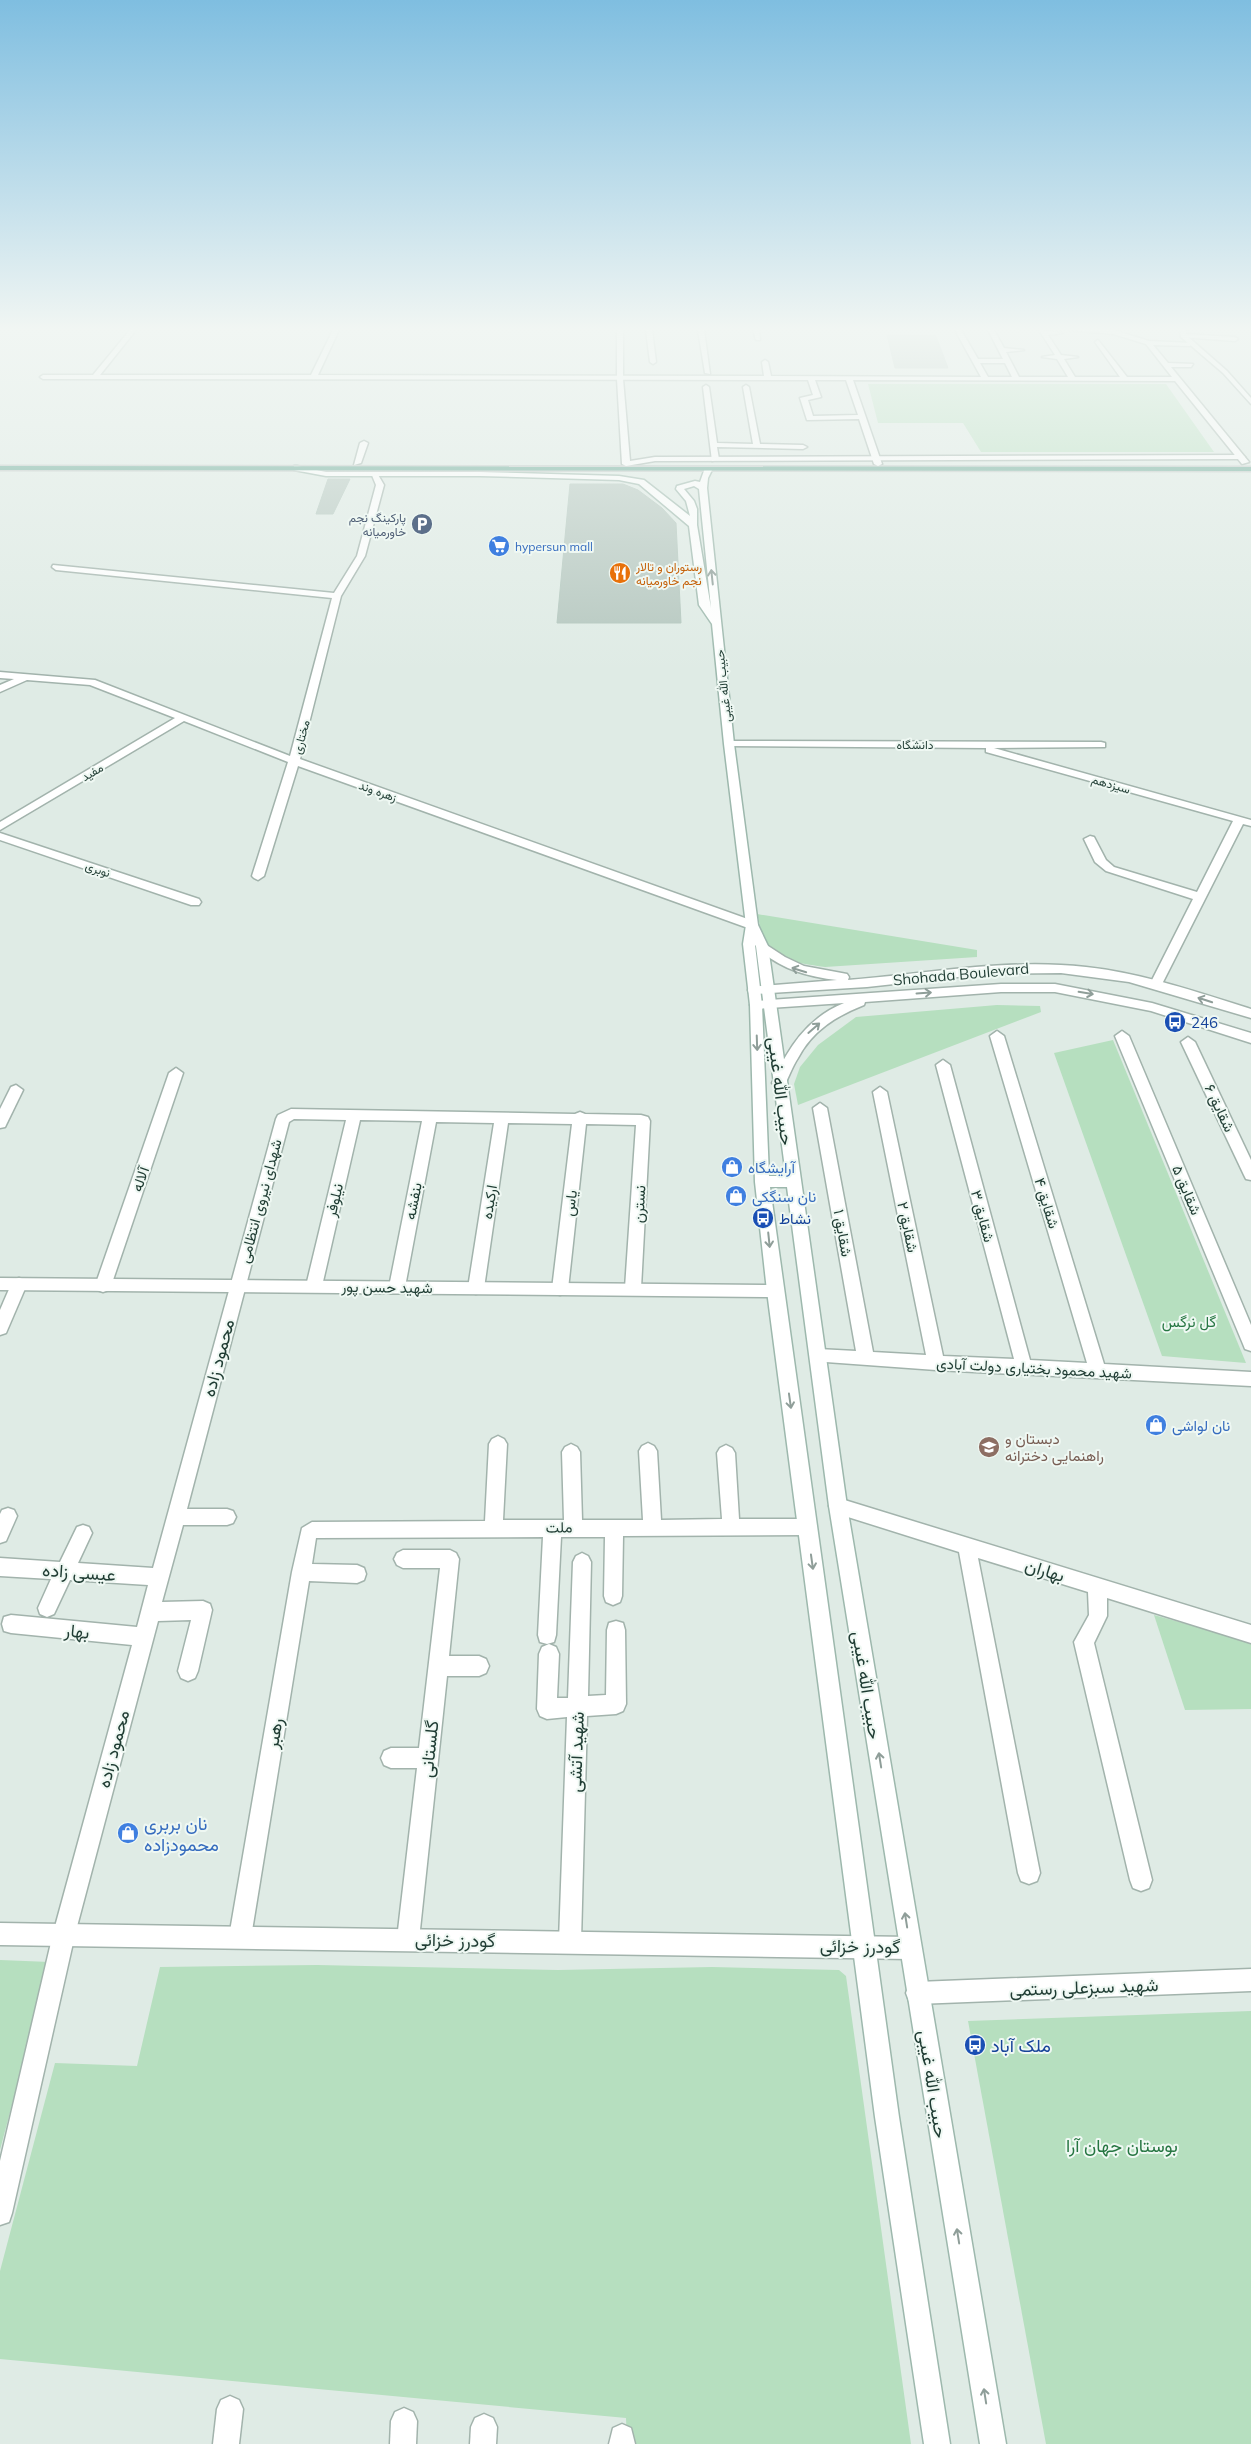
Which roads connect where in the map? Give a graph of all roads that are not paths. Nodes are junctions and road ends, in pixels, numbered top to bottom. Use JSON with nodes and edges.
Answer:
{"nodes":[{"id":1,"x":364,"y":444,"type":"edge"},
{"id":2,"x":631,"y":444,"type":"edge"},
{"id":3,"x":871,"y":444,"type":"edge"},
{"id":4,"x":1231,"y":444,"type":"edge"},
{"id":5,"x":713,"y":445,"type":"joint"},
{"id":6,"x":757,"y":446,"type":"joint"},
{"id":7,"x":803,"y":447,"type":"dead end"},
{"id":8,"x":632,"y":450,"type":"junction"},
{"id":9,"x":655,"y":459,"type":"junction"},
{"id":10,"x":715,"y":459,"type":"junction"},
{"id":11,"x":877,"y":461,"type":"junction"},
{"id":12,"x":0,"y":462,"type":"edge"},
{"id":13,"x":357,"y":463,"type":"junction"},
{"id":14,"x":1247,"y":463,"type":"edge"},
{"id":15,"x":674,"y":464,"type":"junction"},
{"id":16,"x":626,"y":467,"type":"junction"},
{"id":17,"x":0,"y":468,"type":"edge"},
{"id":18,"x":297,"y":468,"type":"junction"},
{"id":19,"x":708,"y":470,"type":"junction"},
{"id":20,"x":374,"y":475,"type":"junction"},
{"id":21,"x":391,"y":475,"type":"junction"},
{"id":22,"x":703,"y":488,"type":"junction"},
{"id":23,"x":376,"y":504,"type":"junction"},
{"id":24,"x":693,"y":525,"type":"junction"},
{"id":25,"x":56,"y":567,"type":"dead end"},
{"id":26,"x":338,"y":596,"type":"junction"},
{"id":27,"x":717,"y":625,"type":"junction"},
{"id":28,"x":0,"y":675,"type":"edge"},
{"id":29,"x":26,"y":677,"type":"junction"},
{"id":30,"x":0,"y":689,"type":"edge"},
{"id":31,"x":184,"y":716,"type":"junction"},
{"id":32,"x":729,"y":744,"type":"junction"},
{"id":33,"x":972,"y":745,"type":"junction"},
{"id":34,"x":1102,"y":745,"type":"dead end"},
{"id":35,"x":294,"y":761,"type":"junction"},
{"id":36,"x":1245,"y":822,"type":"edge"},
{"id":37,"x":0,"y":827,"type":"edge"},
{"id":38,"x":0,"y":836,"type":"edge"},
{"id":39,"x":1090,"y":839,"type":"dead end"},
{"id":40,"x":258,"y":876,"type":"dead end"},
{"id":41,"x":1200,"y":897,"type":"junction"},
{"id":42,"x":195,"y":902,"type":"dead end"},
{"id":43,"x":752,"y":925,"type":"junction"},
{"id":44,"x":762,"y":946,"type":"junction"},
{"id":45,"x":882,"y":981,"type":"junction"},
{"id":46,"x":1156,"y":984,"type":"junction"},
{"id":47,"x":875,"y":996,"type":"junction"},
{"id":48,"x":762,"y":997,"type":"junction"},
{"id":49,"x":1251,"y":1014,"type":"edge"},
{"id":50,"x":997,"y":1036,"type":"dead end"},
{"id":51,"x":1122,"y":1036,"type":"dead end"},
{"id":52,"x":1251,"y":1038,"type":"edge"},
{"id":53,"x":1188,"y":1042,"type":"dead end"},
{"id":54,"x":943,"y":1065,"type":"dead end"},
{"id":55,"x":176,"y":1073,"type":"dead end"},
{"id":56,"x":779,"y":1083,"type":"junction"},
{"id":57,"x":16,"y":1090,"type":"dead end"},
{"id":58,"x":880,"y":1092,"type":"dead end"},
{"id":59,"x":820,"y":1108,"type":"dead end"},
{"id":60,"x":354,"y":1115,"type":"junction"},
{"id":61,"x":430,"y":1116,"type":"junction"},
{"id":62,"x":502,"y":1116,"type":"junction"},
{"id":63,"x":580,"y":1118,"type":"junction"},
{"id":64,"x":0,"y":1123,"type":"edge"},
{"id":65,"x":1251,"y":1175,"type":"edge"},
{"id":66,"x":792,"y":1181,"type":"junction"},
{"id":67,"x":762,"y":1182,"type":"junction"},
{"id":68,"x":0,"y":1284,"type":"edge"},
{"id":69,"x":19,"y":1284,"type":"junction"},
{"id":70,"x":103,"y":1286,"type":"junction"},
{"id":71,"x":314,"y":1286,"type":"junction"},
{"id":72,"x":237,"y":1287,"type":"junction"},
{"id":73,"x":397,"y":1287,"type":"junction"},
{"id":74,"x":476,"y":1288,"type":"junction"},
{"id":75,"x":633,"y":1288,"type":"junction"},
{"id":76,"x":560,"y":1289,"type":"junction"},
{"id":77,"x":775,"y":1291,"type":"junction"},
{"id":78,"x":0,"y":1328,"type":"edge"},
{"id":79,"x":1251,"y":1344,"type":"edge"},
{"id":80,"x":818,"y":1356,"type":"junction"},
{"id":81,"x":866,"y":1359,"type":"junction"},
{"id":82,"x":936,"y":1363,"type":"junction"},
{"id":83,"x":1024,"y":1367,"type":"junction"},
{"id":84,"x":1098,"y":1371,"type":"junction"},
{"id":85,"x":1251,"y":1378,"type":"edge"},
{"id":86,"x":498,"y":1444,"type":"dead end"},
{"id":87,"x":571,"y":1452,"type":"dead end"},
{"id":88,"x":648,"y":1452,"type":"dead end"},
{"id":89,"x":726,"y":1453,"type":"dead end"},
{"id":90,"x":838,"y":1506,"type":"junction"},
{"id":91,"x":8,"y":1516,"type":"dead end"},
{"id":92,"x":175,"y":1517,"type":"junction"},
{"id":93,"x":227,"y":1517,"type":"dead end"},
{"id":94,"x":573,"y":1526,"type":"junction"},
{"id":95,"x":494,"y":1527,"type":"junction"},
{"id":96,"x":553,"y":1527,"type":"junction"},
{"id":97,"x":614,"y":1527,"type":"junction"},
{"id":98,"x":652,"y":1527,"type":"junction"},
{"id":99,"x":731,"y":1527,"type":"junction"},
{"id":100,"x":807,"y":1527,"type":"junction"},
{"id":101,"x":312,"y":1530,"type":"joint"},
{"id":102,"x":83,"y":1532,"type":"dead end"},
{"id":103,"x":0,"y":1535,"type":"edge"},
{"id":104,"x":967,"y":1546,"type":"junction"},
{"id":105,"x":403,"y":1559,"type":"dead end"},
{"id":106,"x":582,"y":1562,"type":"dead end"},
{"id":107,"x":0,"y":1567,"type":"edge"},
{"id":108,"x":64,"y":1571,"type":"junction"},
{"id":109,"x":301,"y":1572,"type":"junction"},
{"id":110,"x":358,"y":1574,"type":"dead end"},
{"id":111,"x":159,"y":1577,"type":"junction"},
{"id":112,"x":1097,"y":1586,"type":"junction"},
{"id":113,"x":613,"y":1596,"type":"dead end"},
{"id":114,"x":47,"y":1608,"type":"dead end"},
{"id":115,"x":150,"y":1612,"type":"junction"},
{"id":116,"x":11,"y":1624,"type":"dead end"},
{"id":117,"x":616,"y":1630,"type":"dead end"},
{"id":118,"x":1251,"y":1634,"type":"edge"},
{"id":119,"x":142,"y":1637,"type":"junction"},
{"id":120,"x":438,"y":1666,"type":"junction"},
{"id":121,"x":479,"y":1666,"type":"dead end"},
{"id":122,"x":188,"y":1671,"type":"dead end"},
{"id":123,"x":578,"y":1707,"type":"junction"},
{"id":124,"x":391,"y":1758,"type":"dead end"},
{"id":125,"x":428,"y":1758,"type":"junction"},
{"id":126,"x":1029,"y":1873,"type":"dead end"},
{"id":127,"x":1141,"y":1880,"type":"dead end"},
{"id":128,"x":0,"y":1934,"type":"edge"},
{"id":129,"x":64,"y":1934,"type":"junction"},
{"id":130,"x":240,"y":1937,"type":"junction"},
{"id":131,"x":408,"y":1939,"type":"junction"},
{"id":132,"x":570,"y":1942,"type":"junction"},
{"id":133,"x":865,"y":1947,"type":"junction"},
{"id":134,"x":910,"y":1948,"type":"junction"},
{"id":135,"x":1251,"y":1980,"type":"edge"},
{"id":136,"x":917,"y":1993,"type":"junction"},
{"id":137,"x":0,"y":2213,"type":"edge"},
{"id":138,"x":230,"y":2409,"type":"dead end"},
{"id":139,"x":226,"y":2444,"type":"edge"},
{"id":140,"x":937,"y":2444,"type":"edge"},
{"id":141,"x":993,"y":2444,"type":"edge"}],
"edges":[{"from":1,"to":13,"type":"street"},
{"from":2,"to":8,"type":"street"},
{"from":3,"to":11,"type":"street"},
{"from":4,"to":14,"type":"street"},
{"from":5,"to":6,"type":"street"},
{"from":5,"to":10,"type":"street"},
{"from":6,"to":7,"type":"street"},
{"from":8,"to":9,"type":"street"},
{"from":8,"to":16,"type":"street"},
{"from":9,"to":10,"type":"street"},
{"from":9,"to":15,"type":"street"},
{"from":9,"to":16,"type":"street"},
{"from":10,"to":11,"type":"street"},
{"from":11,"to":14,"type":"main road"},
{"from":11,"to":15,"type":"main road"},
{"from":12,"to":13,"type":"main road"},
{"from":13,"to":16,"type":"main road"},
{"from":14,"to":19,"type":"main road"},
{"from":15,"to":16,"type":"main road"},
{"from":16,"to":18,"type":"main road"},
{"from":16,"to":19,"type":"main road"},
{"from":16,"to":24,"type":"street","name":"حبیب الله غیبی"},
{"from":17,"to":18,"type":"main road"},
{"from":18,"to":20,"type":"street"},
{"from":19,"to":22,"type":"street","name":"حبیب الله غیبی"},
{"from":20,"to":21,"type":"street"},
{"from":20,"to":23,"type":"street","name":"مختاری"},
{"from":21,"to":23,"type":"street","name":"مختاری"},
{"from":21,"to":24,"type":"street"},
{"from":22,"to":24,"type":"street"},
{"from":27,"to":22,"type":"street","name":"حبیب الله غیبی","one_way":true},
{"from":23,"to":26,"type":"street","name":"مختاری"},
{"from":24,"to":27,"type":"street","name":"حبیب الله غیبی"},
{"from":25,"to":26,"type":"street"},
{"from":26,"to":35,"type":"street","name":"مختاری"},
{"from":27,"to":32,"type":"street","name":"حبیب الله غیبی"},
{"from":28,"to":29,"type":"street","name":"زهره وند"},
{"from":29,"to":30,"type":"street"},
{"from":29,"to":31,"type":"street","name":"زهره وند"},
{"from":31,"to":35,"type":"street","name":"زهره وند"},
{"from":31,"to":37,"type":"street","name":"مفید"},
{"from":32,"to":33,"type":"street","name":"دانشگاه"},
{"from":32,"to":43,"type":"street","name":"حبیب الله غیبی"},
{"from":33,"to":34,"type":"street","name":"دانشگاه"},
{"from":33,"to":36,"type":"street","name":"سیزدهم"},
{"from":35,"to":40,"type":"street","name":"مختاری"},
{"from":35,"to":43,"type":"street","name":"زهره وند"},
{"from":36,"to":41,"type":"street"},
{"from":38,"to":42,"type":"street","name":"نوبری"},
{"from":39,"to":41,"type":"street"},
{"from":41,"to":46,"type":"street"},
{"from":43,"to":44,"type":"street","name":"حبیب الله غیبی"},
{"from":43,"to":48,"type":"street","name":"حبیب الله غیبی"},
{"from":45,"to":44,"type":"street","one_way":true},
{"from":44,"to":48,"type":"street","name":"حبیب الله غیبی"},
{"from":45,"to":46,"type":"street","name":"Shohada Boulevard"},
{"from":45,"to":48,"type":"street","name":"Shohada Boulevard"},
{"from":49,"to":46,"type":"street","name":"Shohada Boulevard","one_way":true},
{"from":47,"to":48,"type":"street","name":"Shohada Boulevard"},
{"from":47,"to":52,"type":"street","name":"Shohada Boulevard","one_way":true},
{"from":56,"to":47,"type":"street","one_way":true},
{"from":48,"to":56,"type":"street","name":"حبیب الله غیبی"},
{"from":48,"to":67,"type":"street","name":"حبیب الله غیبی","one_way":true},
{"from":50,"to":84,"type":"street","name":"شقایق ۴"},
{"from":51,"to":79,"type":"street","name":"شقایق ۵"},
{"from":53,"to":65,"type":"street","name":"شقایق ۶"},
{"from":54,"to":83,"type":"street","name":"شقایق ۳"},
{"from":55,"to":70,"type":"street","name":"آلاله"},
{"from":56,"to":66,"type":"street","name":"حبیب الله غیبی"},
{"from":57,"to":64,"type":"street"},
{"from":58,"to":82,"type":"street","name":"شقایق ۲"},
{"from":59,"to":81,"type":"street","name":"شقایق ۱"},
{"from":60,"to":61,"type":"street"},
{"from":60,"to":71,"type":"street","name":"نیلوفر"},
{"from":60,"to":72,"type":"street","name":"شهدای نیروی انتظامی"},
{"from":61,"to":62,"type":"street"},
{"from":61,"to":73,"type":"street","name":"بنفشه"},
{"from":62,"to":63,"type":"street"},
{"from":62,"to":74,"type":"street","name":"ارکیده"},
{"from":63,"to":75,"type":"street","name":"نسترن"},
{"from":63,"to":76,"type":"street","name":"یاس"},
{"from":66,"to":67,"type":"street"},
{"from":66,"to":80,"type":"street","name":"حبیب الله غیبی"},
{"from":67,"to":77,"type":"street","name":"حبیب الله غیبی","one_way":true},
{"from":68,"to":69,"type":"street","name":"شهید حسن پور"},
{"from":69,"to":70,"type":"street","name":"شهید حسن پور"},
{"from":69,"to":78,"type":"street"},
{"from":70,"to":72,"type":"street","name":"شهید حسن پور"},
{"from":71,"to":72,"type":"street","name":"شهید حسن پور"},
{"from":71,"to":73,"type":"street","name":"شهید حسن پور"},
{"from":72,"to":92,"type":"street","name":"محمود زاده"},
{"from":73,"to":74,"type":"street","name":"شهید حسن پور"},
{"from":74,"to":76,"type":"street","name":"شهید حسن پور"},
{"from":75,"to":76,"type":"street","name":"شهید حسن پور"},
{"from":75,"to":77,"type":"street","name":"شهید حسن پور"},
{"from":77,"to":100,"type":"street","name":"حبیب الله غیبی","one_way":true},
{"from":80,"to":81,"type":"street","name":"شهید محمود بختیاری دولت آبادی"},
{"from":80,"to":90,"type":"street","name":"حبیب الله غیبی"},
{"from":81,"to":82,"type":"street","name":"شهید محمود بختیاری دولت آبادی"},
{"from":82,"to":83,"type":"street","name":"شهید محمود بختیاری دولت آبادی"},
{"from":83,"to":84,"type":"street","name":"شهید محمود بختیاری دولت آبادی"},
{"from":84,"to":85,"type":"street","name":"شهید محمود بختیاری دولت آبادی"},
{"from":86,"to":95,"type":"street"},
{"from":87,"to":94,"type":"street"},
{"from":88,"to":98,"type":"street"},
{"from":89,"to":99,"type":"street"},
{"from":90,"to":104,"type":"street","name":"بهاران"},
{"from":134,"to":90,"type":"street","name":"حبیب الله غیبی","one_way":true},
{"from":91,"to":103,"type":"street"},
{"from":92,"to":93,"type":"street"},
{"from":92,"to":111,"type":"street","name":"محمود زاده"},
{"from":94,"to":96,"type":"street","name":"ملت"},
{"from":94,"to":97,"type":"street","name":"ملت"},
{"from":95,"to":96,"type":"street","name":"ملت"},
{"from":95,"to":101,"type":"street","name":"ملت"},
{"from":96,"to":123,"type":"street"},
{"from":97,"to":98,"type":"street","name":"ملت"},
{"from":97,"to":113,"type":"street"},
{"from":98,"to":99,"type":"street","name":"ملت"},
{"from":99,"to":100,"type":"street","name":"ملت"},
{"from":100,"to":133,"type":"street","name":"حبیب الله غیبی","one_way":true},
{"from":101,"to":109,"type":"street","name":"رهبر"},
{"from":102,"to":108,"type":"street"},
{"from":104,"to":112,"type":"street","name":"بهاران"},
{"from":104,"to":126,"type":"street"},
{"from":105,"to":120,"type":"street","name":"گلستانی"},
{"from":106,"to":123,"type":"street","name":"شهید آتشی"},
{"from":107,"to":108,"type":"street","name":"عيسی زاده"},
{"from":108,"to":111,"type":"street","name":"عيسی زاده"},
{"from":108,"to":114,"type":"street"},
{"from":109,"to":110,"type":"street"},
{"from":109,"to":130,"type":"street","name":"رهبر"},
{"from":111,"to":115,"type":"street","name":"محمود زاده"},
{"from":112,"to":118,"type":"street","name":"بهاران"},
{"from":112,"to":127,"type":"street"},
{"from":115,"to":119,"type":"street","name":"محمود زاده"},
{"from":115,"to":122,"type":"street"},
{"from":116,"to":119,"type":"street","name":"بهار"},
{"from":117,"to":123,"type":"street"},
{"from":119,"to":129,"type":"street","name":"محمود زاده"},
{"from":120,"to":121,"type":"street"},
{"from":120,"to":125,"type":"street","name":"گلستانی"},
{"from":123,"to":132,"type":"street","name":"شهید آتشی"},
{"from":124,"to":125,"type":"street"},
{"from":125,"to":131,"type":"street","name":"گلستانی"},
{"from":128,"to":129,"type":"street","name":"گودرز خزائی"},
{"from":129,"to":130,"type":"street","name":"گودرز خزائی"},
{"from":129,"to":137,"type":"street","name":"محمود زاده"},
{"from":130,"to":131,"type":"street","name":"گودرز خزائی"},
{"from":131,"to":132,"type":"street","name":"گودرز خزائی"},
{"from":132,"to":133,"type":"street","name":"گودرز خزائی"},
{"from":133,"to":134,"type":"street","name":"گودرز خزائی"},
{"from":133,"to":140,"type":"street","name":"حبیب الله غیبی"},
{"from":134,"to":136,"type":"street","name":"حبیب الله غیبی"},
{"from":135,"to":136,"type":"street","name":"شهید سبزعلی رستمی"},
{"from":141,"to":136,"type":"street","name":"حبیب الله غیبی","one_way":true},
{"from":138,"to":139,"type":"street"}]}
